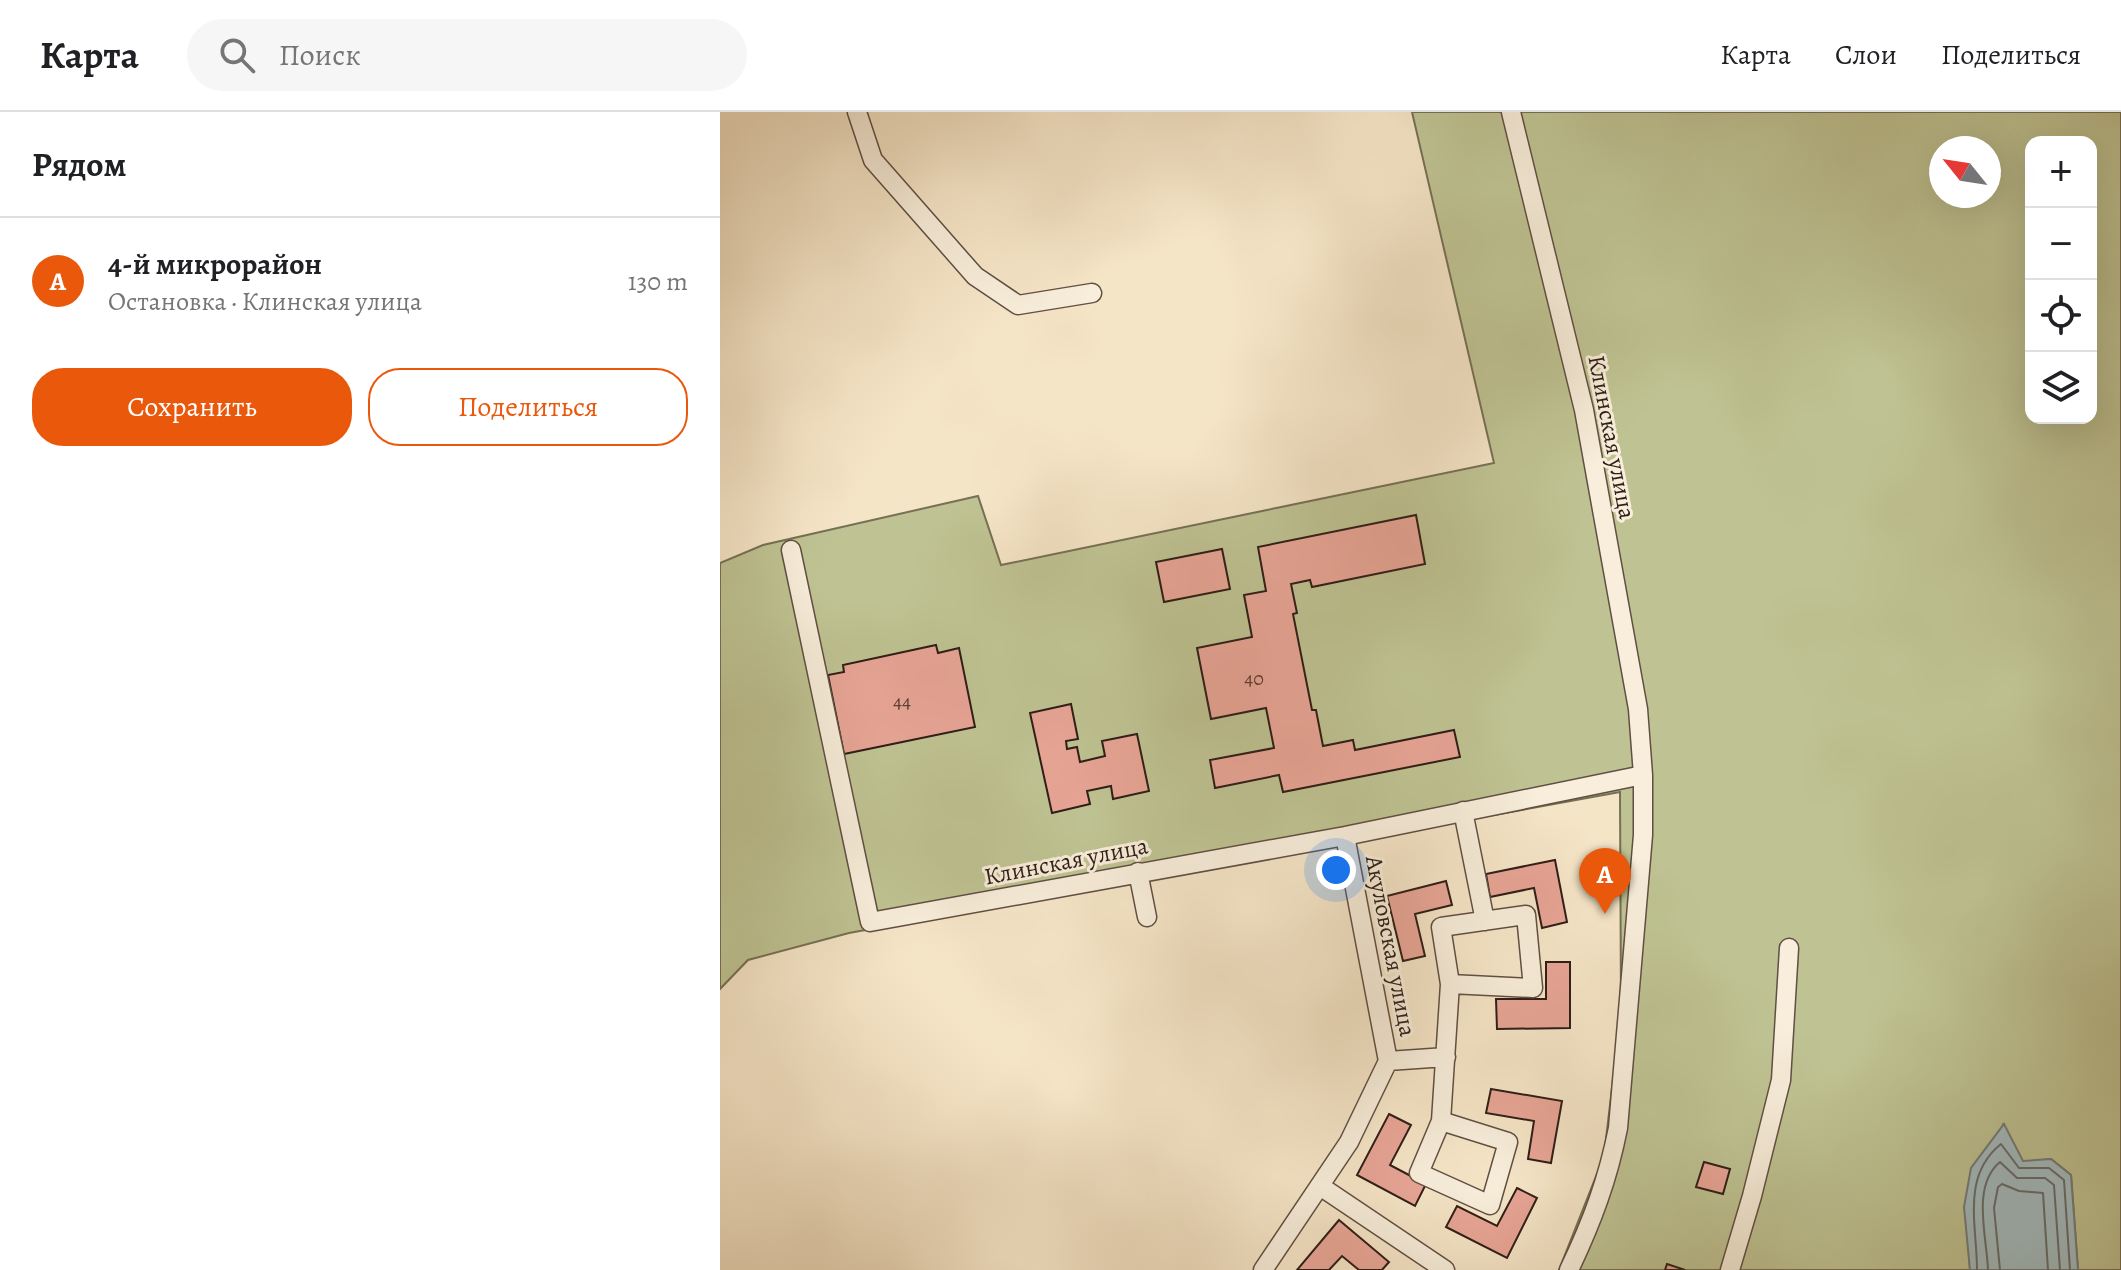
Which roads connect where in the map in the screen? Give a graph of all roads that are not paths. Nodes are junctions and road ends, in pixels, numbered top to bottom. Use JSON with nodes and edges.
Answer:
{"nodes":[{"id":1,"x":857,"y":112,"type":"edge"},
{"id":2,"x":1511,"y":112,"type":"edge"},
{"id":3,"x":1092,"y":293,"type":"dead end"},
{"id":4,"x":791,"y":550,"type":"dead end"},
{"id":5,"x":1643,"y":775,"type":"junction"},
{"id":6,"x":1463,"y":811,"type":"junction"},
{"id":7,"x":1345,"y":836,"type":"junction"},
{"id":8,"x":1138,"y":872,"type":"junction"},
{"id":9,"x":1147,"y":917,"type":"dead end"},
{"id":10,"x":1485,"y":921,"type":"junction"},
{"id":11,"x":1789,"y":948,"type":"dead end"},
{"id":12,"x":1450,"y":984,"type":"junction"},
{"id":13,"x":1446,"y":1057,"type":"junction"},
{"id":14,"x":1388,"y":1061,"type":"junction"},
{"id":15,"x":1441,"y":1121,"type":"junction"},
{"id":16,"x":1320,"y":1186,"type":"junction"},
{"id":17,"x":1263,"y":1270,"type":"edge"},
{"id":18,"x":1445,"y":1270,"type":"edge"},
{"id":19,"x":1569,"y":1270,"type":"edge"},
{"id":20,"x":1730,"y":1270,"type":"edge"}],
"edges":[{"from":1,"to":3,"type":"street"},
{"from":2,"to":5,"type":"street","name":"Клинская улица"},
{"from":4,"to":8,"type":"street","name":"Клинская улица"},
{"from":5,"to":6,"type":"street","name":"Клинская улица"},
{"from":5,"to":19,"type":"street","name":"Клинская улица"},
{"from":6,"to":7,"type":"street","name":"Клинская улица"},
{"from":6,"to":10,"type":"street"},
{"from":7,"to":8,"type":"street","name":"Клинская улица"},
{"from":7,"to":14,"type":"street","name":"Акуловская улица"},
{"from":8,"to":9,"type":"street"},
{"from":10,"to":12,"type":"street"},
{"from":10,"to":12,"type":"street"},
{"from":11,"to":20,"type":"street"},
{"from":12,"to":13,"type":"street"},
{"from":13,"to":14,"type":"street"},
{"from":13,"to":15,"type":"street"},
{"from":14,"to":16,"type":"street","name":"Акуловская улица"},
{"from":15,"to":15,"type":"street"},
{"from":16,"to":17,"type":"street","name":"Акуловская улица"},
{"from":16,"to":18,"type":"street"}]}
